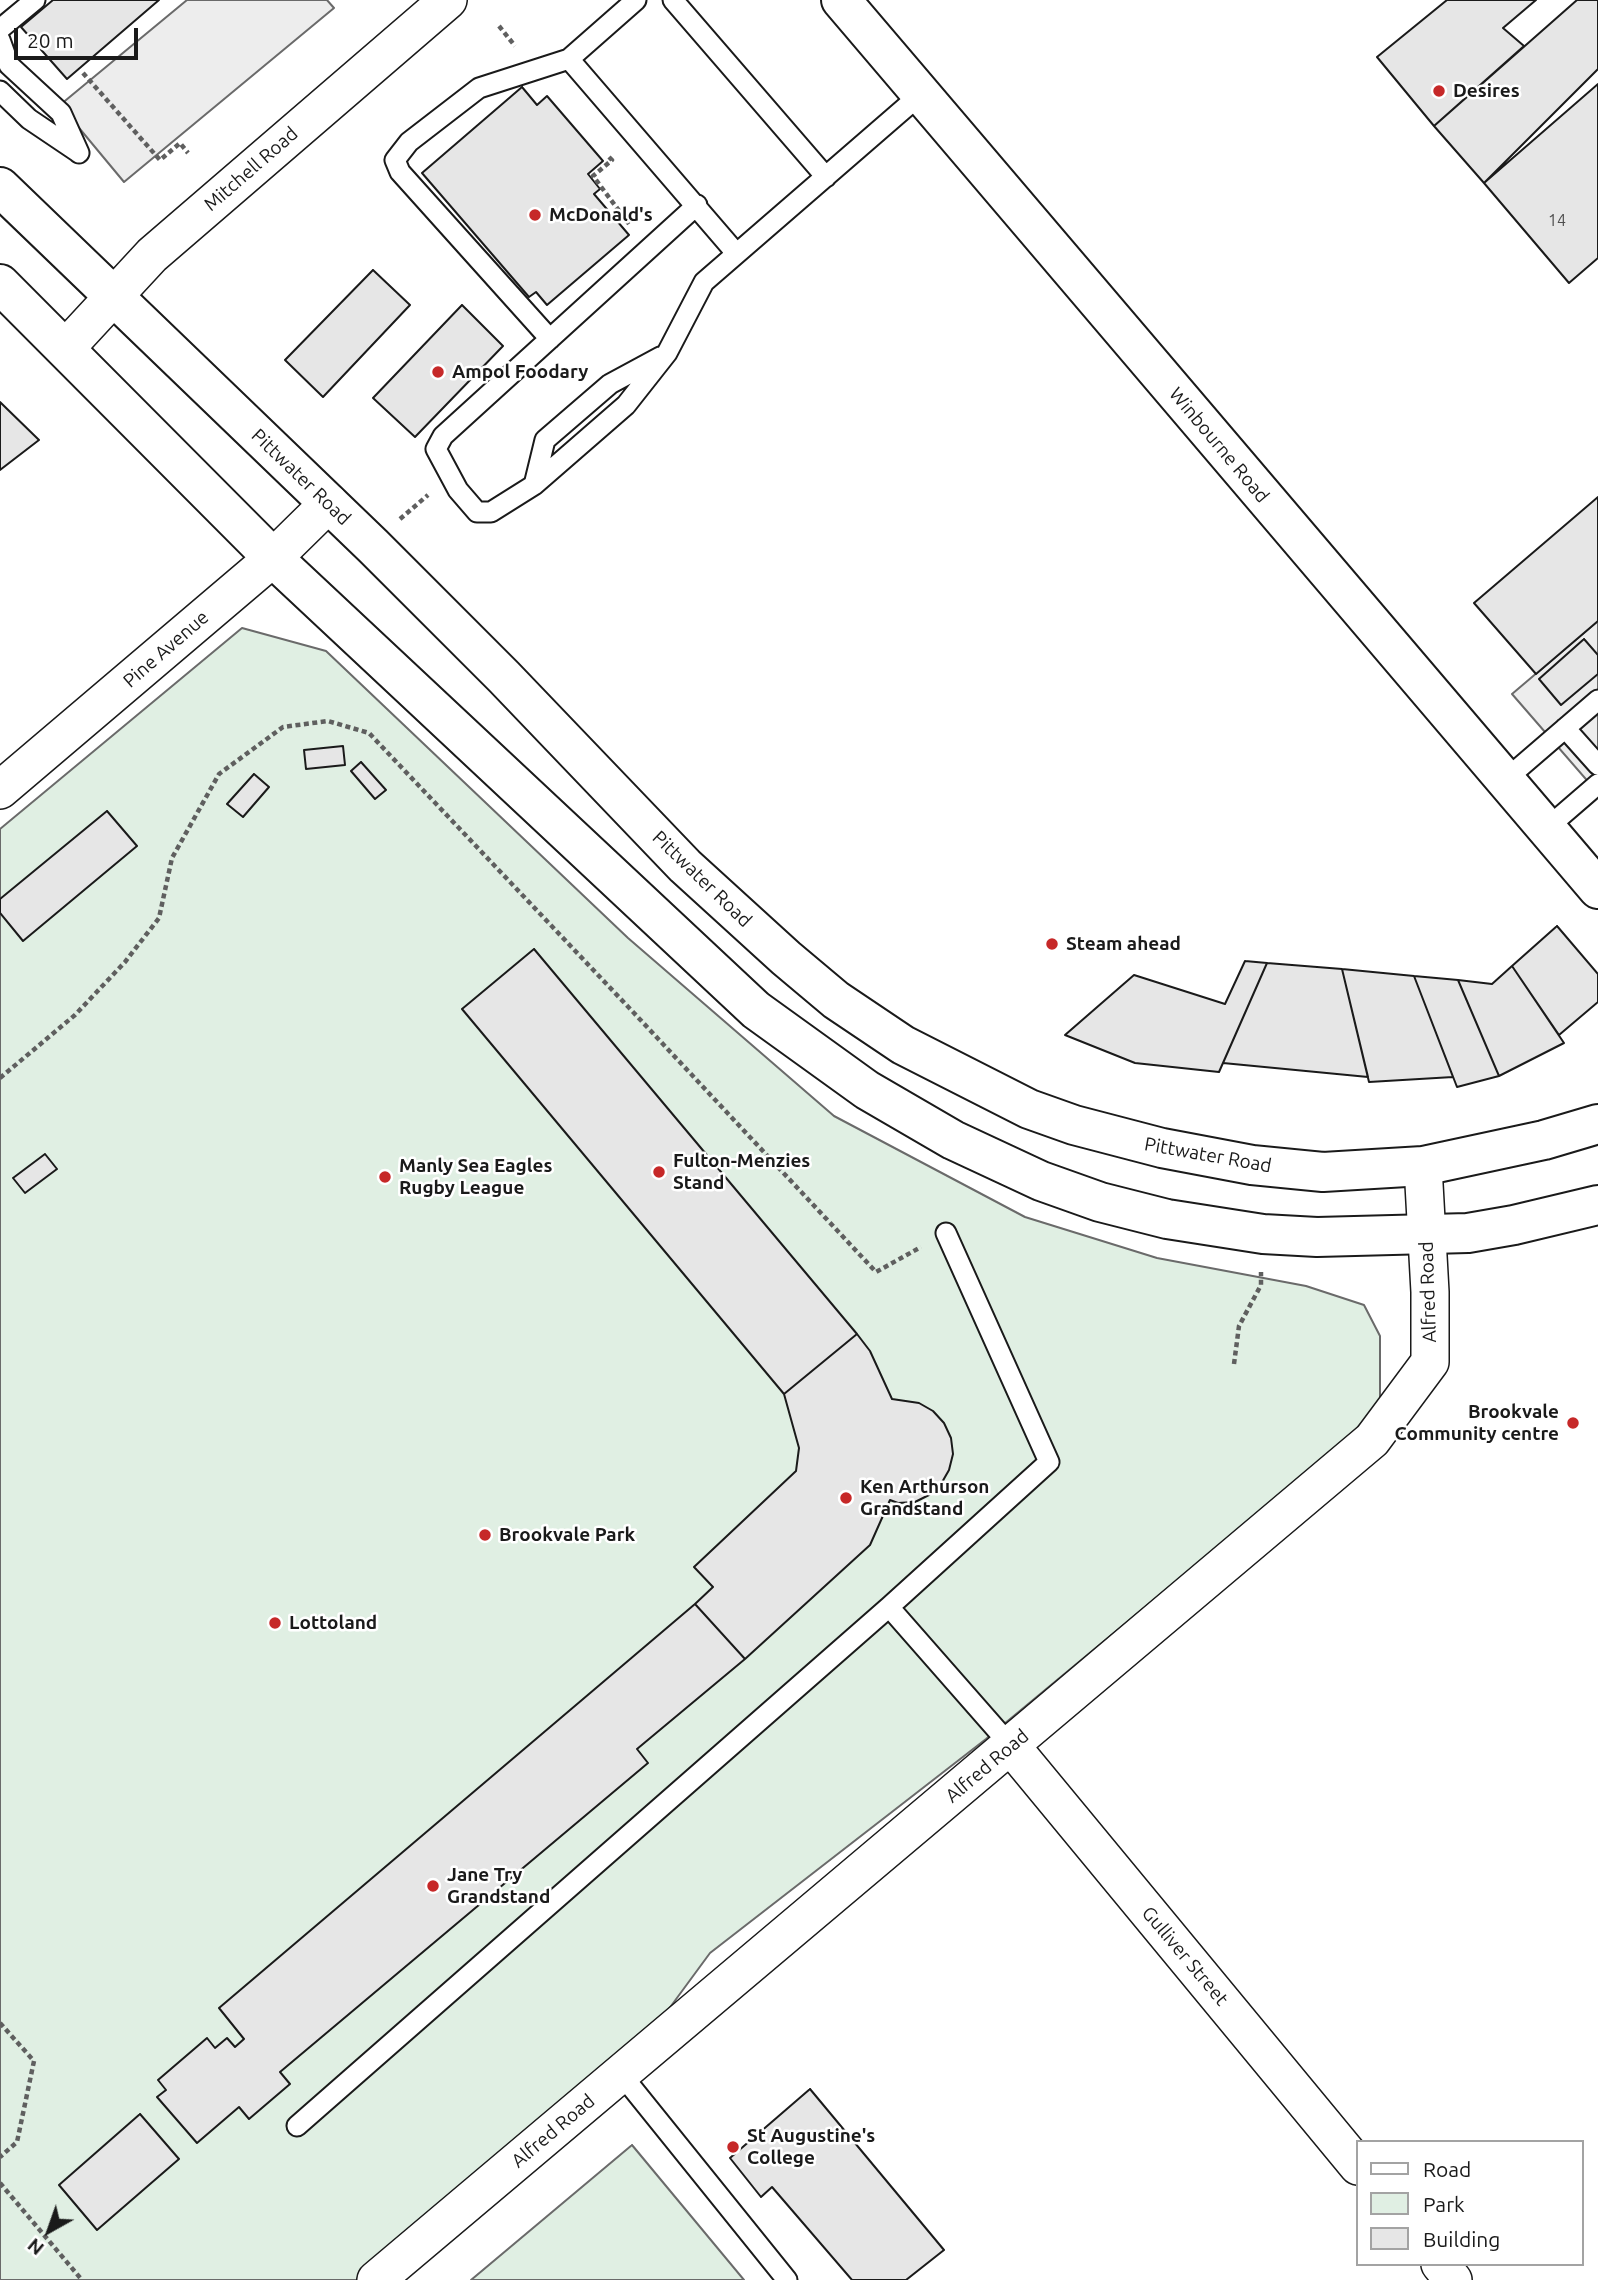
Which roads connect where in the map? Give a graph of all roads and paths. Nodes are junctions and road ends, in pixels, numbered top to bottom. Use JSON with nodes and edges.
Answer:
{"nodes":[{"id":1,"x":35,"y":0,"type":"edge"},
{"id":2,"x":448,"y":0,"type":"edge"},
{"id":3,"x":636,"y":0,"type":"edge"},
{"id":4,"x":673,"y":0,"type":"edge"},
{"id":5,"x":841,"y":0,"type":"edge"},
{"id":6,"x":499,"y":26,"type":"dead end"},
{"id":7,"x":0,"y":29,"type":"edge"},
{"id":8,"x":0,"y":40,"type":"edge"},
{"id":9,"x":569,"y":59,"type":"junction"},
{"id":10,"x":536,"y":71,"type":"junction"},
{"id":11,"x":83,"y":73,"type":"dead end"},
{"id":12,"x":0,"y":91,"type":"edge"},
{"id":13,"x":920,"y":94,"type":"junction"},
{"id":14,"x":603,"y":150,"type":"dead end"},
{"id":15,"x":188,"y":153,"type":"dead end"},
{"id":16,"x":826,"y":177,"type":"junction"},
{"id":17,"x":0,"y":187,"type":"edge"},
{"id":18,"x":696,"y":205,"type":"junction"},
{"id":19,"x":645,"y":252,"type":"junction"},
{"id":20,"x":736,"y":253,"type":"junction"},
{"id":21,"x":0,"y":284,"type":"edge"},
{"id":22,"x":113,"y":295,"type":"junction"},
{"id":23,"x":550,"y":339,"type":"junction"},
{"id":24,"x":65,"y":349,"type":"junction"},
{"id":25,"x":667,"y":353,"type":"junction"},
{"id":26,"x":449,"y":475,"type":"junction"},
{"id":27,"x":534,"y":485,"type":"junction"},
{"id":28,"x":328,"y":503,"type":"junction"},
{"id":29,"x":397,"y":522,"type":"dead end"},
{"id":30,"x":273,"y":558,"type":"junction"},
{"id":31,"x":1598,"y":700,"type":"edge"},
{"id":32,"x":1565,"y":728,"type":"junction"},
{"id":33,"x":1598,"y":765,"type":"edge"},
{"id":34,"x":1505,"y":780,"type":"junction"},
{"id":35,"x":1598,"y":783,"type":"edge"},
{"id":36,"x":0,"y":790,"type":"edge"},
{"id":37,"x":1547,"y":828,"type":"junction"},
{"id":38,"x":1598,"y":889,"type":"edge"},
{"id":39,"x":0,"y":1078,"type":"edge"},
{"id":40,"x":1598,"y":1124,"type":"edge"},
{"id":41,"x":1423,"y":1166,"type":"junction"},
{"id":42,"x":1598,"y":1205,"type":"edge"},
{"id":43,"x":946,"y":1233,"type":"joint"},
{"id":44,"x":1263,"y":1234,"type":"junction"},
{"id":45,"x":1426,"y":1234,"type":"junction"},
{"id":46,"x":1234,"y":1364,"type":"dead end"},
{"id":47,"x":889,"y":1607,"type":"junction"},
{"id":48,"x":1011,"y":1746,"type":"junction"},
{"id":49,"x":0,"y":2023,"type":"edge"},
{"id":50,"x":621,"y":2074,"type":"junction"},
{"id":51,"x":297,"y":2126,"type":"dead end"},
{"id":52,"x":0,"y":2157,"type":"edge"},
{"id":53,"x":1356,"y":2164,"type":"edge"},
{"id":54,"x":0,"y":2183,"type":"edge"},
{"id":55,"x":1442,"y":2266,"type":"edge"},
{"id":56,"x":82,"y":2280,"type":"edge"},
{"id":57,"x":376,"y":2280,"type":"edge"},
{"id":58,"x":787,"y":2280,"type":"edge"},
{"id":59,"x":1453,"y":2280,"type":"edge"}],
"edges":[{"from":1,"to":7,"type":"lane"},
{"from":2,"to":22,"type":"street","name":"Mitchell Road"},
{"from":3,"to":9,"type":"lane"},
{"from":4,"to":16,"type":"lane"},
{"from":5,"to":13,"type":"main road","name":"Winbourne Road"},
{"from":6,"to":10,"type":"path"},
{"from":8,"to":12,"type":"lane"},
{"from":9,"to":10,"type":"lane"},
{"from":9,"to":18,"type":"lane"},
{"from":10,"to":23,"type":"lane"},
{"from":11,"to":15,"type":"path"},
{"from":13,"to":16,"type":"lane"},
{"from":13,"to":34,"type":"main road","name":"Winbourne Road"},
{"from":14,"to":19,"type":"path"},
{"from":16,"to":20,"type":"lane"},
{"from":17,"to":22,"type":"main road","name":"Pittwater Road"},
{"from":18,"to":19,"type":"lane"},
{"from":18,"to":20,"type":"lane"},
{"from":19,"to":23,"type":"lane"},
{"from":20,"to":25,"type":"lane"},
{"from":21,"to":24,"type":"main road"},
{"from":22,"to":24,"type":"street","name":"Mitchell Road"},
{"from":22,"to":28,"type":"main road","name":"Pittwater Road"},
{"from":23,"to":26,"type":"lane"},
{"from":24,"to":30,"type":"main road"},
{"from":25,"to":27,"type":"lane"},
{"from":25,"to":27,"type":"lane"},
{"from":26,"to":27,"type":"lane"},
{"from":26,"to":29,"type":"path"},
{"from":28,"to":30,"type":"street","name":"Pine Avenue"},
{"from":28,"to":41,"type":"main road","name":"Pittwater Road"},
{"from":30,"to":36,"type":"street","name":"Pine Avenue"},
{"from":30,"to":44,"type":"main road"},
{"from":31,"to":32,"type":"lane"},
{"from":32,"to":33,"type":"lane"},
{"from":32,"to":34,"type":"lane"},
{"from":34,"to":37,"type":"main road","name":"Winbourne Road"},
{"from":35,"to":37,"type":"lane"},
{"from":37,"to":38,"type":"main road","name":"Winbourne Road"},
{"from":39,"to":43,"type":"path"},
{"from":40,"to":41,"type":"main road","name":"Pittwater Road"},
{"from":41,"to":45,"type":"street","name":"Alfred Road"},
{"from":42,"to":45,"type":"main road"},
{"from":43,"to":47,"type":"lane"},
{"from":44,"to":45,"type":"main road"},
{"from":44,"to":46,"type":"path"},
{"from":45,"to":48,"type":"street","name":"Alfred Road"},
{"from":47,"to":48,"type":"lane"},
{"from":47,"to":51,"type":"lane"},
{"from":48,"to":50,"type":"street","name":"Alfred Road"},
{"from":48,"to":53,"type":"street","name":"Gulliver Street"},
{"from":49,"to":52,"type":"path"},
{"from":50,"to":57,"type":"street","name":"Alfred Road"},
{"from":50,"to":58,"type":"lane"},
{"from":54,"to":56,"type":"path"},
{"from":55,"to":59,"type":"street"}]}
